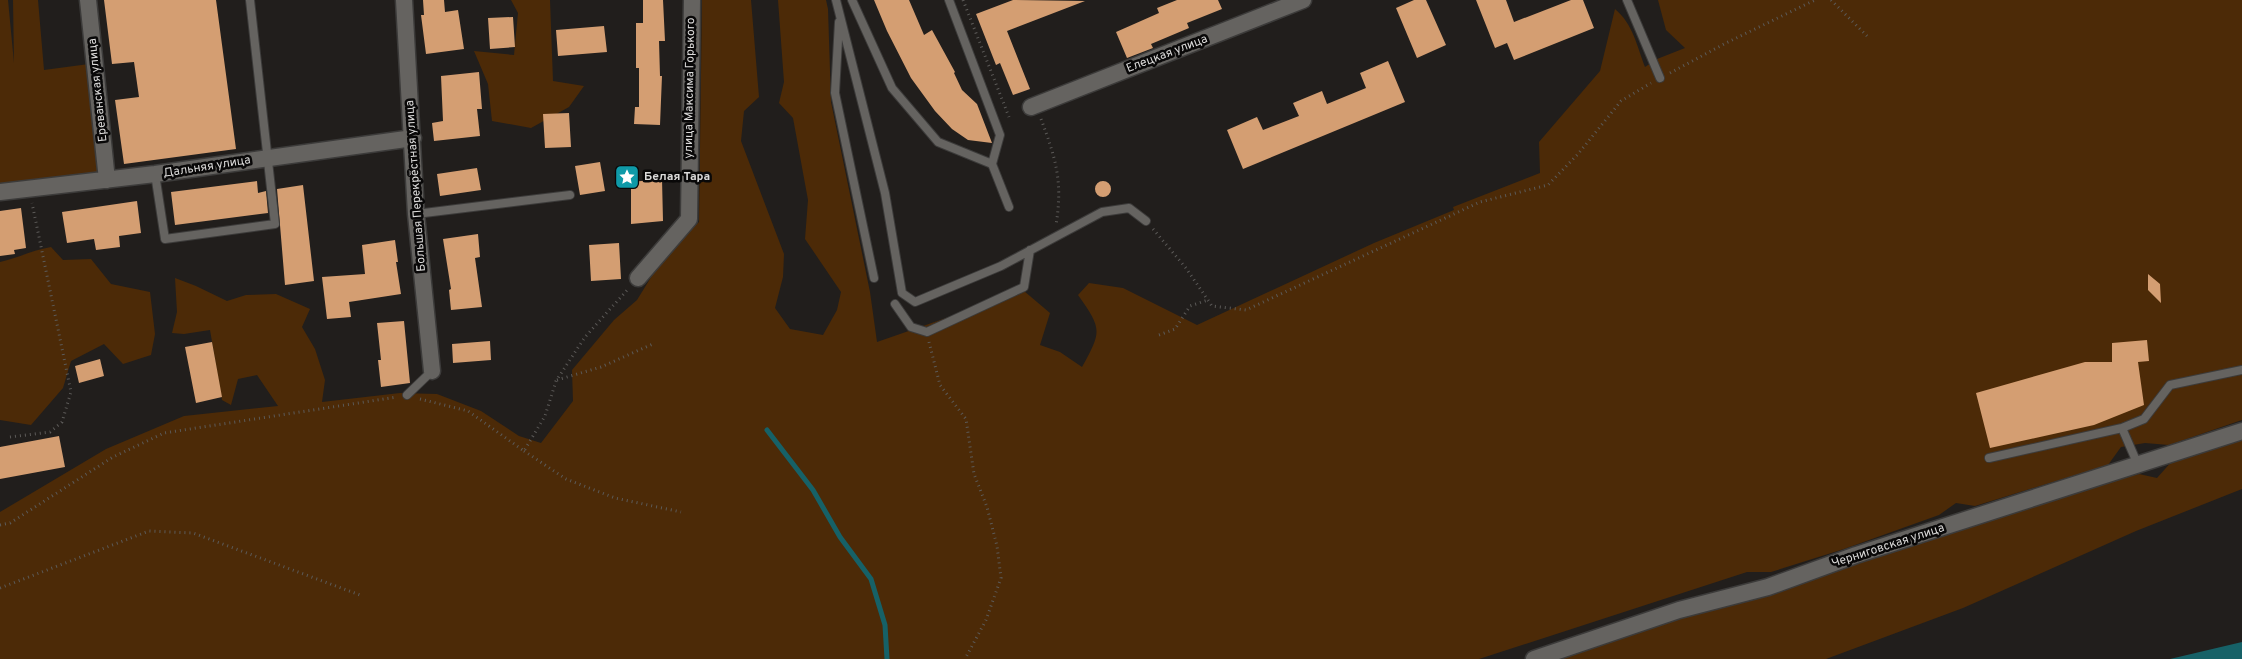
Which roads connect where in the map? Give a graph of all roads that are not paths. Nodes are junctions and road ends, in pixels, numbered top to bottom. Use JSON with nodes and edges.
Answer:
{"nodes":[{"id":1,"x":88,"y":0,"type":"edge"},
{"id":2,"x":250,"y":0,"type":"edge"},
{"id":3,"x":404,"y":0,"type":"edge"},
{"id":4,"x":692,"y":0,"type":"edge"},
{"id":5,"x":836,"y":0,"type":"edge"},
{"id":6,"x":852,"y":0,"type":"edge"},
{"id":7,"x":949,"y":0,"type":"edge"},
{"id":8,"x":1303,"y":0,"type":"edge"},
{"id":9,"x":1627,"y":0,"type":"edge"},
{"id":10,"x":839,"y":14,"type":"junction"},
{"id":11,"x":1660,"y":78,"type":"road end"},
{"id":12,"x":1034,"y":106,"type":"road end"},
{"id":13,"x":413,"y":138,"type":"junction"},
{"id":14,"x":268,"y":157,"type":"junction"},
{"id":15,"x":992,"y":164,"type":"junction"},
{"id":16,"x":155,"y":174,"type":"junction"},
{"id":17,"x":108,"y":180,"type":"junction"},
{"id":18,"x":0,"y":192,"type":"edge"},
{"id":19,"x":570,"y":195,"type":"dead end"},
{"id":20,"x":1009,"y":207,"type":"dead end"},
{"id":21,"x":416,"y":214,"type":"junction"},
{"id":22,"x":1146,"y":221,"type":"road end"},
{"id":23,"x":1030,"y":250,"type":"junction"},
{"id":24,"x":638,"y":278,"type":"road end"},
{"id":25,"x":874,"y":278,"type":"dead end"},
{"id":26,"x":895,"y":304,"type":"dead end"},
{"id":27,"x":2242,"y":370,"type":"edge"},
{"id":28,"x":432,"y":371,"type":"joint"},
{"id":29,"x":407,"y":396,"type":"road end"},
{"id":30,"x":2122,"y":428,"type":"junction"},
{"id":31,"x":2242,"y":430,"type":"edge"},
{"id":32,"x":1989,"y":458,"type":"dead end"},
{"id":33,"x":2138,"y":466,"type":"junction"},
{"id":34,"x":1534,"y":659,"type":"edge"}],
"edges":[{"from":1,"to":17,"type":"street","name":"Ереванская улица"},
{"from":2,"to":14,"type":"lane"},
{"from":3,"to":13,"type":"street","name":"Большая Перекрёстная улица"},
{"from":4,"to":24,"type":"street","name":"улица Максима Горького"},
{"from":5,"to":10,"type":"lane"},
{"from":6,"to":15,"type":"lane"},
{"from":7,"to":15,"type":"lane"},
{"from":8,"to":12,"type":"street","name":"Елецкая улица"},
{"from":9,"to":11,"type":"lane"},
{"from":10,"to":23,"type":"lane"},
{"from":10,"to":25,"type":"lane"},
{"from":13,"to":14,"type":"street","name":"Дальняя улица"},
{"from":13,"to":21,"type":"street","name":"Большая Перекрёстная улица"},
{"from":14,"to":16,"type":"street","name":"Дальняя улица"},
{"from":14,"to":16,"type":"lane"},
{"from":15,"to":20,"type":"lane"},
{"from":16,"to":17,"type":"street","name":"Дальняя улица"},
{"from":17,"to":18,"type":"street","name":"Дальняя улица"},
{"from":19,"to":21,"type":"lane"},
{"from":21,"to":28,"type":"street","name":"Большая Перекрёстная улица"},
{"from":22,"to":23,"type":"lane"},
{"from":23,"to":26,"type":"lane"},
{"from":27,"to":30,"type":"lane"},
{"from":28,"to":29,"type":"lane"},
{"from":30,"to":32,"type":"lane"},
{"from":30,"to":33,"type":"lane"},
{"from":31,"to":33,"type":"street","name":"Черниговская улица"},
{"from":33,"to":34,"type":"street","name":"Черниговская улица"}]}
